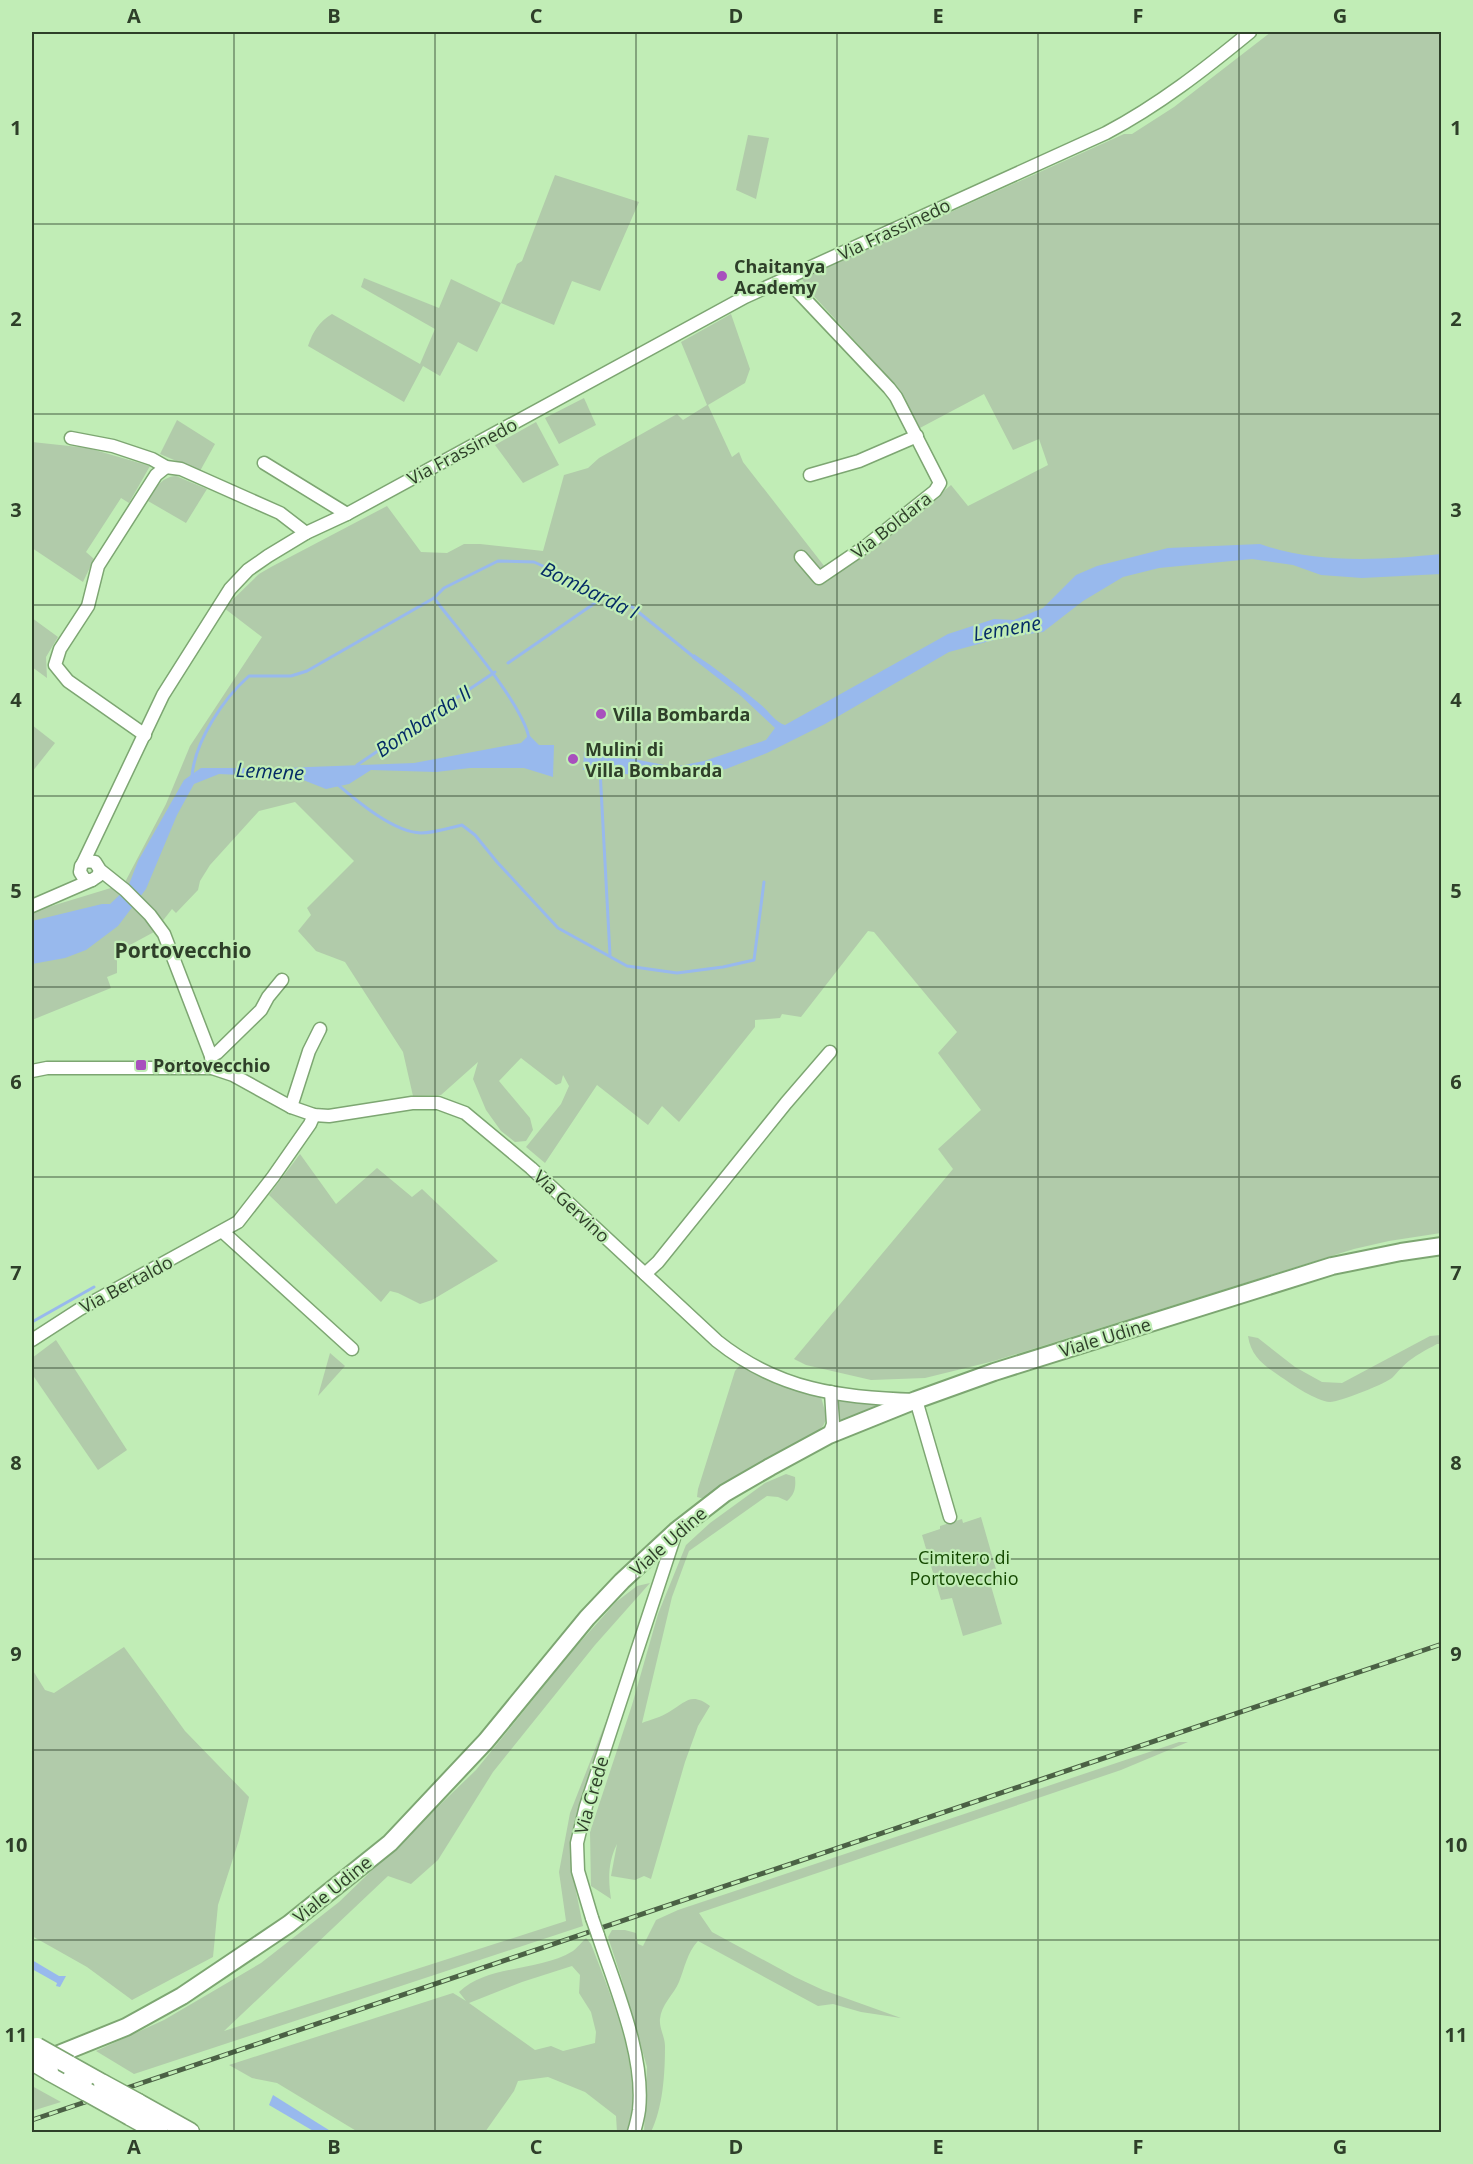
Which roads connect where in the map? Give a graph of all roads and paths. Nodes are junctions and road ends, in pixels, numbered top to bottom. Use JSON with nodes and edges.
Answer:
{"nodes":[{"id":1,"x":1250,"y":32,"type":"edge"},
{"id":2,"x":786,"y":279,"type":"junction"},
{"id":3,"x":917,"y":436,"type":"junction"},
{"id":4,"x":71,"y":438,"type":"dead end"},
{"id":5,"x":264,"y":463,"type":"dead end"},
{"id":6,"x":166,"y":467,"type":"junction"},
{"id":7,"x":810,"y":475,"type":"dead end"},
{"id":8,"x":347,"y":514,"type":"junction"},
{"id":9,"x":306,"y":533,"type":"junction"},
{"id":10,"x":801,"y":557,"type":"dead end"},
{"id":11,"x":144,"y":735,"type":"junction"},
{"id":12,"x":94,"y":842,"type":"junction"},
{"id":13,"x":81,"y":866,"type":"junction"},
{"id":14,"x":96,"y":874,"type":"junction"},
{"id":15,"x":65,"y":890,"type":"junction"},
{"id":16,"x":32,"y":906,"type":"edge"},
{"id":17,"x":282,"y":981,"type":"dead end"},
{"id":18,"x":320,"y":1029,"type":"dead end"},
{"id":19,"x":830,"y":1052,"type":"dead end"},
{"id":20,"x":211,"y":1062,"type":"junction"},
{"id":21,"x":32,"y":1071,"type":"edge"},
{"id":22,"x":291,"y":1107,"type":"junction"},
{"id":23,"x":312,"y":1120,"type":"junction"},
{"id":24,"x":223,"y":1232,"type":"junction"},
{"id":25,"x":1442,"y":1246,"type":"edge"},
{"id":26,"x":1401,"y":1252,"type":"junction"},
{"id":27,"x":1442,"y":1257,"type":"edge"},
{"id":28,"x":645,"y":1274,"type":"junction"},
{"id":29,"x":32,"y":1340,"type":"edge"},
{"id":30,"x":352,"y":1349,"type":"dead end"},
{"id":31,"x":831,"y":1392,"type":"junction"},
{"id":32,"x":916,"y":1400,"type":"junction"},
{"id":33,"x":829,"y":1435,"type":"junction"},
{"id":34,"x":950,"y":1517,"type":"dead end"},
{"id":35,"x":676,"y":1531,"type":"junction"},
{"id":36,"x":36,"y":2058,"type":"edge"},
{"id":37,"x":95,"y":2088,"type":"junction"},
{"id":38,"x":134,"y":2110,"type":"junction"},
{"id":39,"x":159,"y":2133,"type":"edge"},
{"id":40,"x":190,"y":2133,"type":"edge"},
{"id":41,"x":634,"y":2133,"type":"edge"}],
"edges":[{"from":1,"to":2,"type":"street","name":"Via Frassinedo"},
{"from":2,"to":3,"type":"street","name":"Via Boldara"},
{"from":2,"to":8,"type":"street","name":"Via Frassinedo"},
{"from":3,"to":7,"type":"street"},
{"from":3,"to":10,"type":"street","name":"Via Boldara"},
{"from":4,"to":6,"type":"street"},
{"from":5,"to":8,"type":"street"},
{"from":6,"to":9,"type":"street"},
{"from":6,"to":11,"type":"street"},
{"from":8,"to":9,"type":"street","name":"Via Frassinedo"},
{"from":9,"to":11,"type":"street","name":"Via Frassinedo"},
{"from":11,"to":12,"type":"street","name":"Via Frassinedo"},
{"from":12,"to":13,"type":"street","name":"Via Frassinedo"},
{"from":12,"to":14,"type":"street"},
{"from":13,"to":14,"type":"street"},
{"from":13,"to":14,"type":"street"},
{"from":13,"to":15,"type":"street","name":"Via Frassinedo"},
{"from":14,"to":15,"type":"street"},
{"from":14,"to":20,"type":"street"},
{"from":15,"to":16,"type":"street"},
{"from":17,"to":20,"type":"street"},
{"from":18,"to":22,"type":"street"},
{"from":19,"to":28,"type":"street"},
{"from":20,"to":21,"type":"street"},
{"from":20,"to":22,"type":"street","name":"Via Gervino"},
{"from":22,"to":23,"type":"street","name":"Via Gervino"},
{"from":23,"to":24,"type":"street","name":"Via Bertaldo"},
{"from":23,"to":28,"type":"street","name":"Via Gervino"},
{"from":24,"to":29,"type":"street","name":"Via Bertaldo"},
{"from":24,"to":30,"type":"street"},
{"from":25,"to":26,"type":"main road","name":"Viale Udine"},
{"from":26,"to":27,"type":"main road"},
{"from":26,"to":32,"type":"main road","name":"Viale Udine"},
{"from":28,"to":31,"type":"street","name":"Via Gervino"},
{"from":31,"to":32,"type":"street","name":"Via Gervino"},
{"from":31,"to":33,"type":"street"},
{"from":32,"to":33,"type":"main road","name":"Viale Udine"},
{"from":32,"to":34,"type":"street"},
{"from":33,"to":35,"type":"main road","name":"Viale Udine"},
{"from":35,"to":36,"type":"main road","name":"Viale Udine"},
{"from":35,"to":41,"type":"street","name":"Via Crede","bridge":true},
{"from":36,"to":37,"type":"highway"},
{"from":36,"to":37,"type":"highway","bridge":true},
{"from":37,"to":38,"type":"highway","bridge":true},
{"from":38,"to":39,"type":"highway"},
{"from":38,"to":40,"type":"highway"}]}
